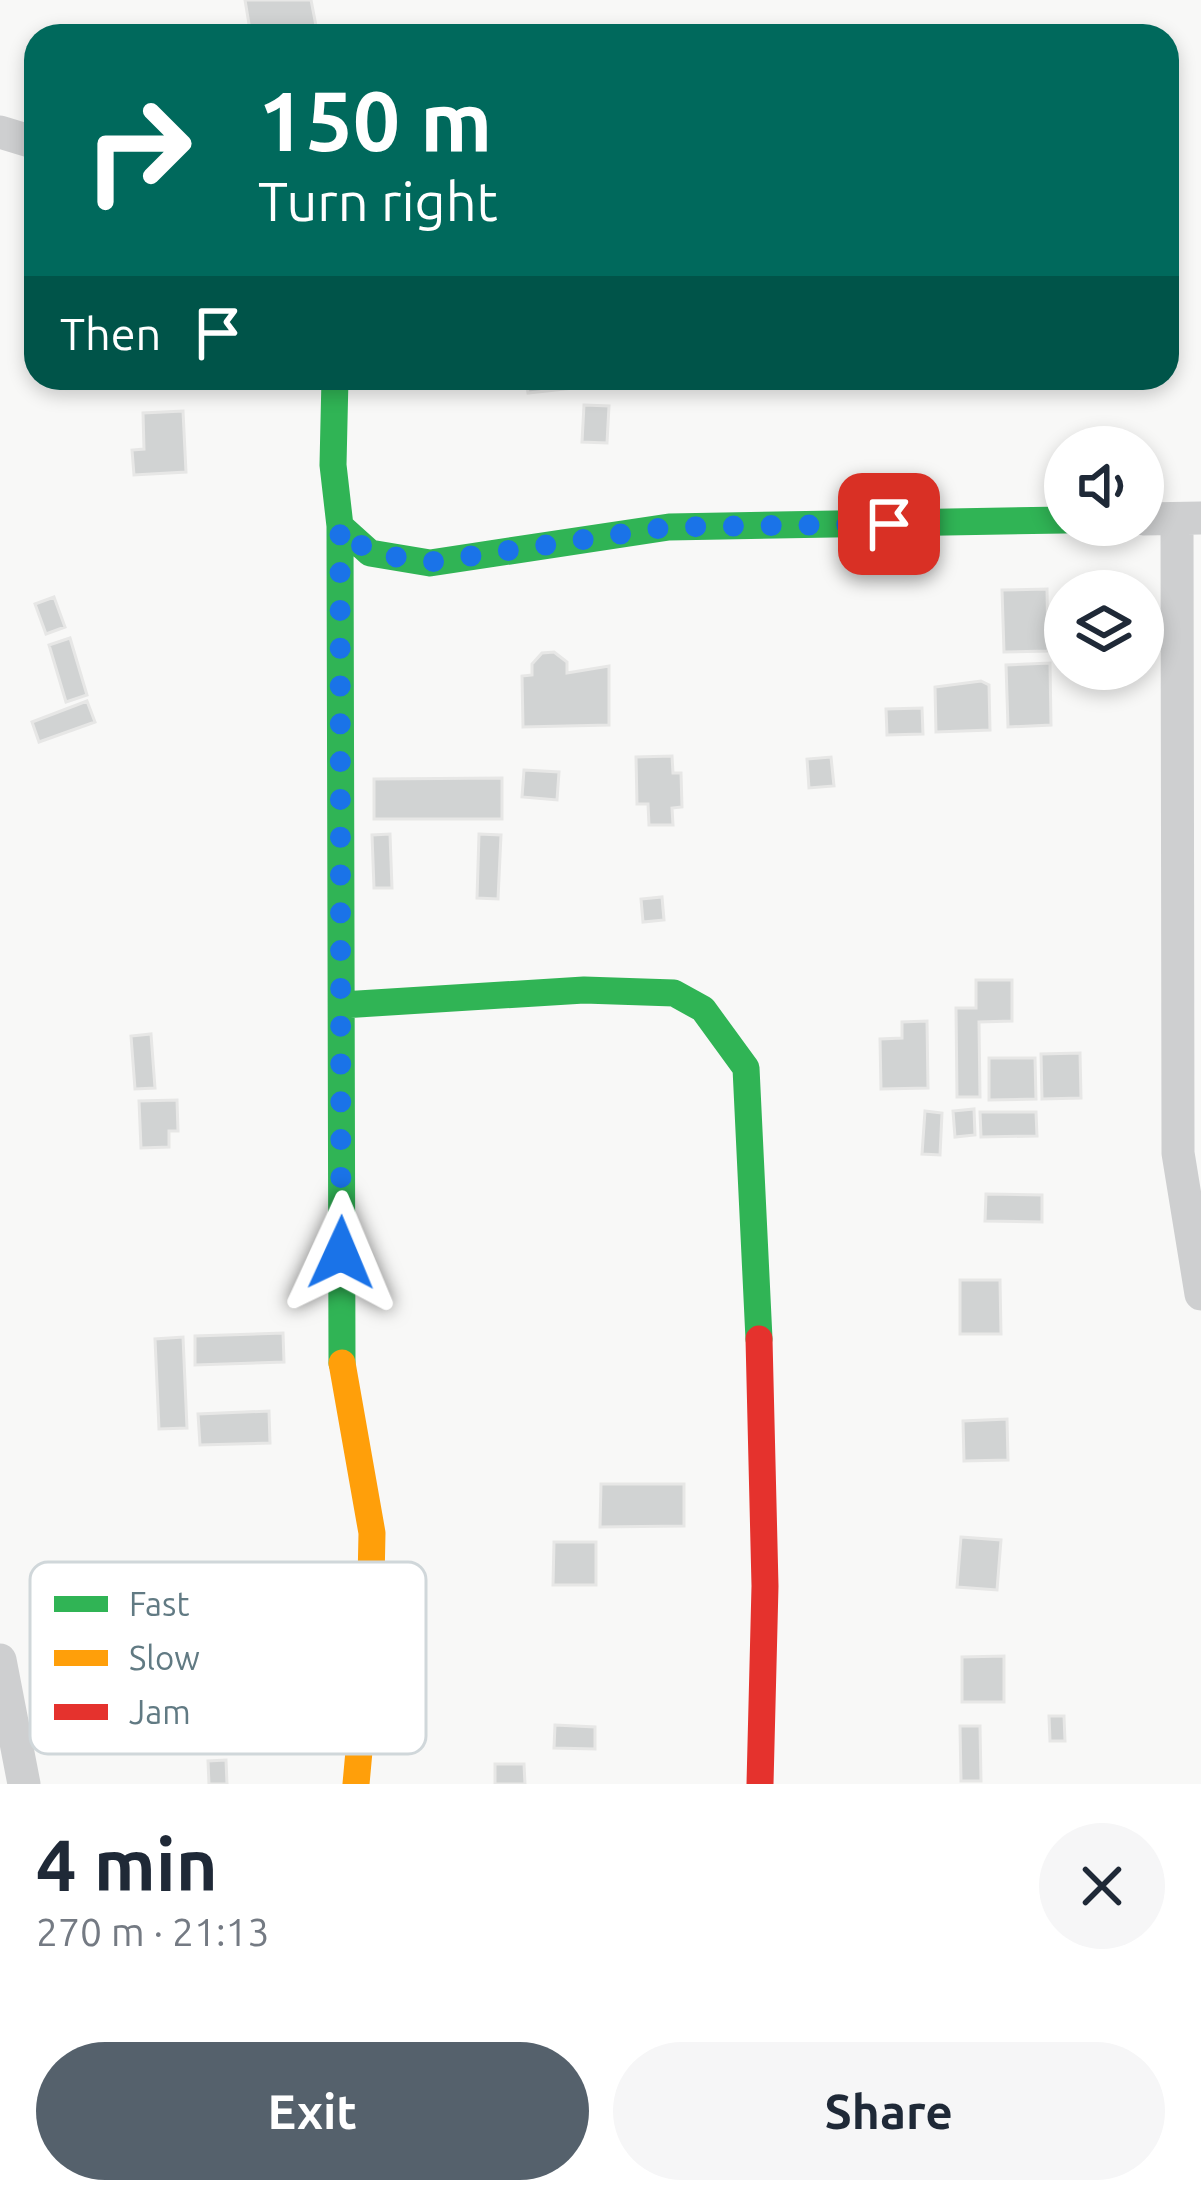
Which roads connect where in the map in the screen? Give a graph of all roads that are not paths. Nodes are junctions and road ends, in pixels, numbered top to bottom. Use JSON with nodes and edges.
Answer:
{"nodes":[{"id":1,"x":335,"y":390,"type":"edge"},
{"id":2,"x":1174,"y":518,"type":"edge"},
{"id":3,"x":1044,"y":520,"type":"edge"},
{"id":4,"x":340,"y":526,"type":"junction"},
{"id":5,"x":342,"y":1006,"type":"junction"},
{"id":6,"x":1201,"y":1294,"type":"edge"},
{"id":7,"x":374,"y":1562,"type":"edge"},
{"id":8,"x":0,"y":1660,"type":"edge"},
{"id":9,"x":358,"y":1754,"type":"edge"},
{"id":10,"x":24,"y":1784,"type":"edge"},
{"id":11,"x":356,"y":1784,"type":"edge"},
{"id":12,"x":760,"y":1784,"type":"edge"}],
"edges":[{"from":1,"to":4,"type":"street"},
{"from":2,"to":6,"type":"street"},
{"from":3,"to":4,"type":"street"},
{"from":4,"to":5,"type":"street"},
{"from":5,"to":7,"type":"street"},
{"from":5,"to":12,"type":"street"},
{"from":8,"to":10,"type":"street"},
{"from":9,"to":11,"type":"street"}]}
